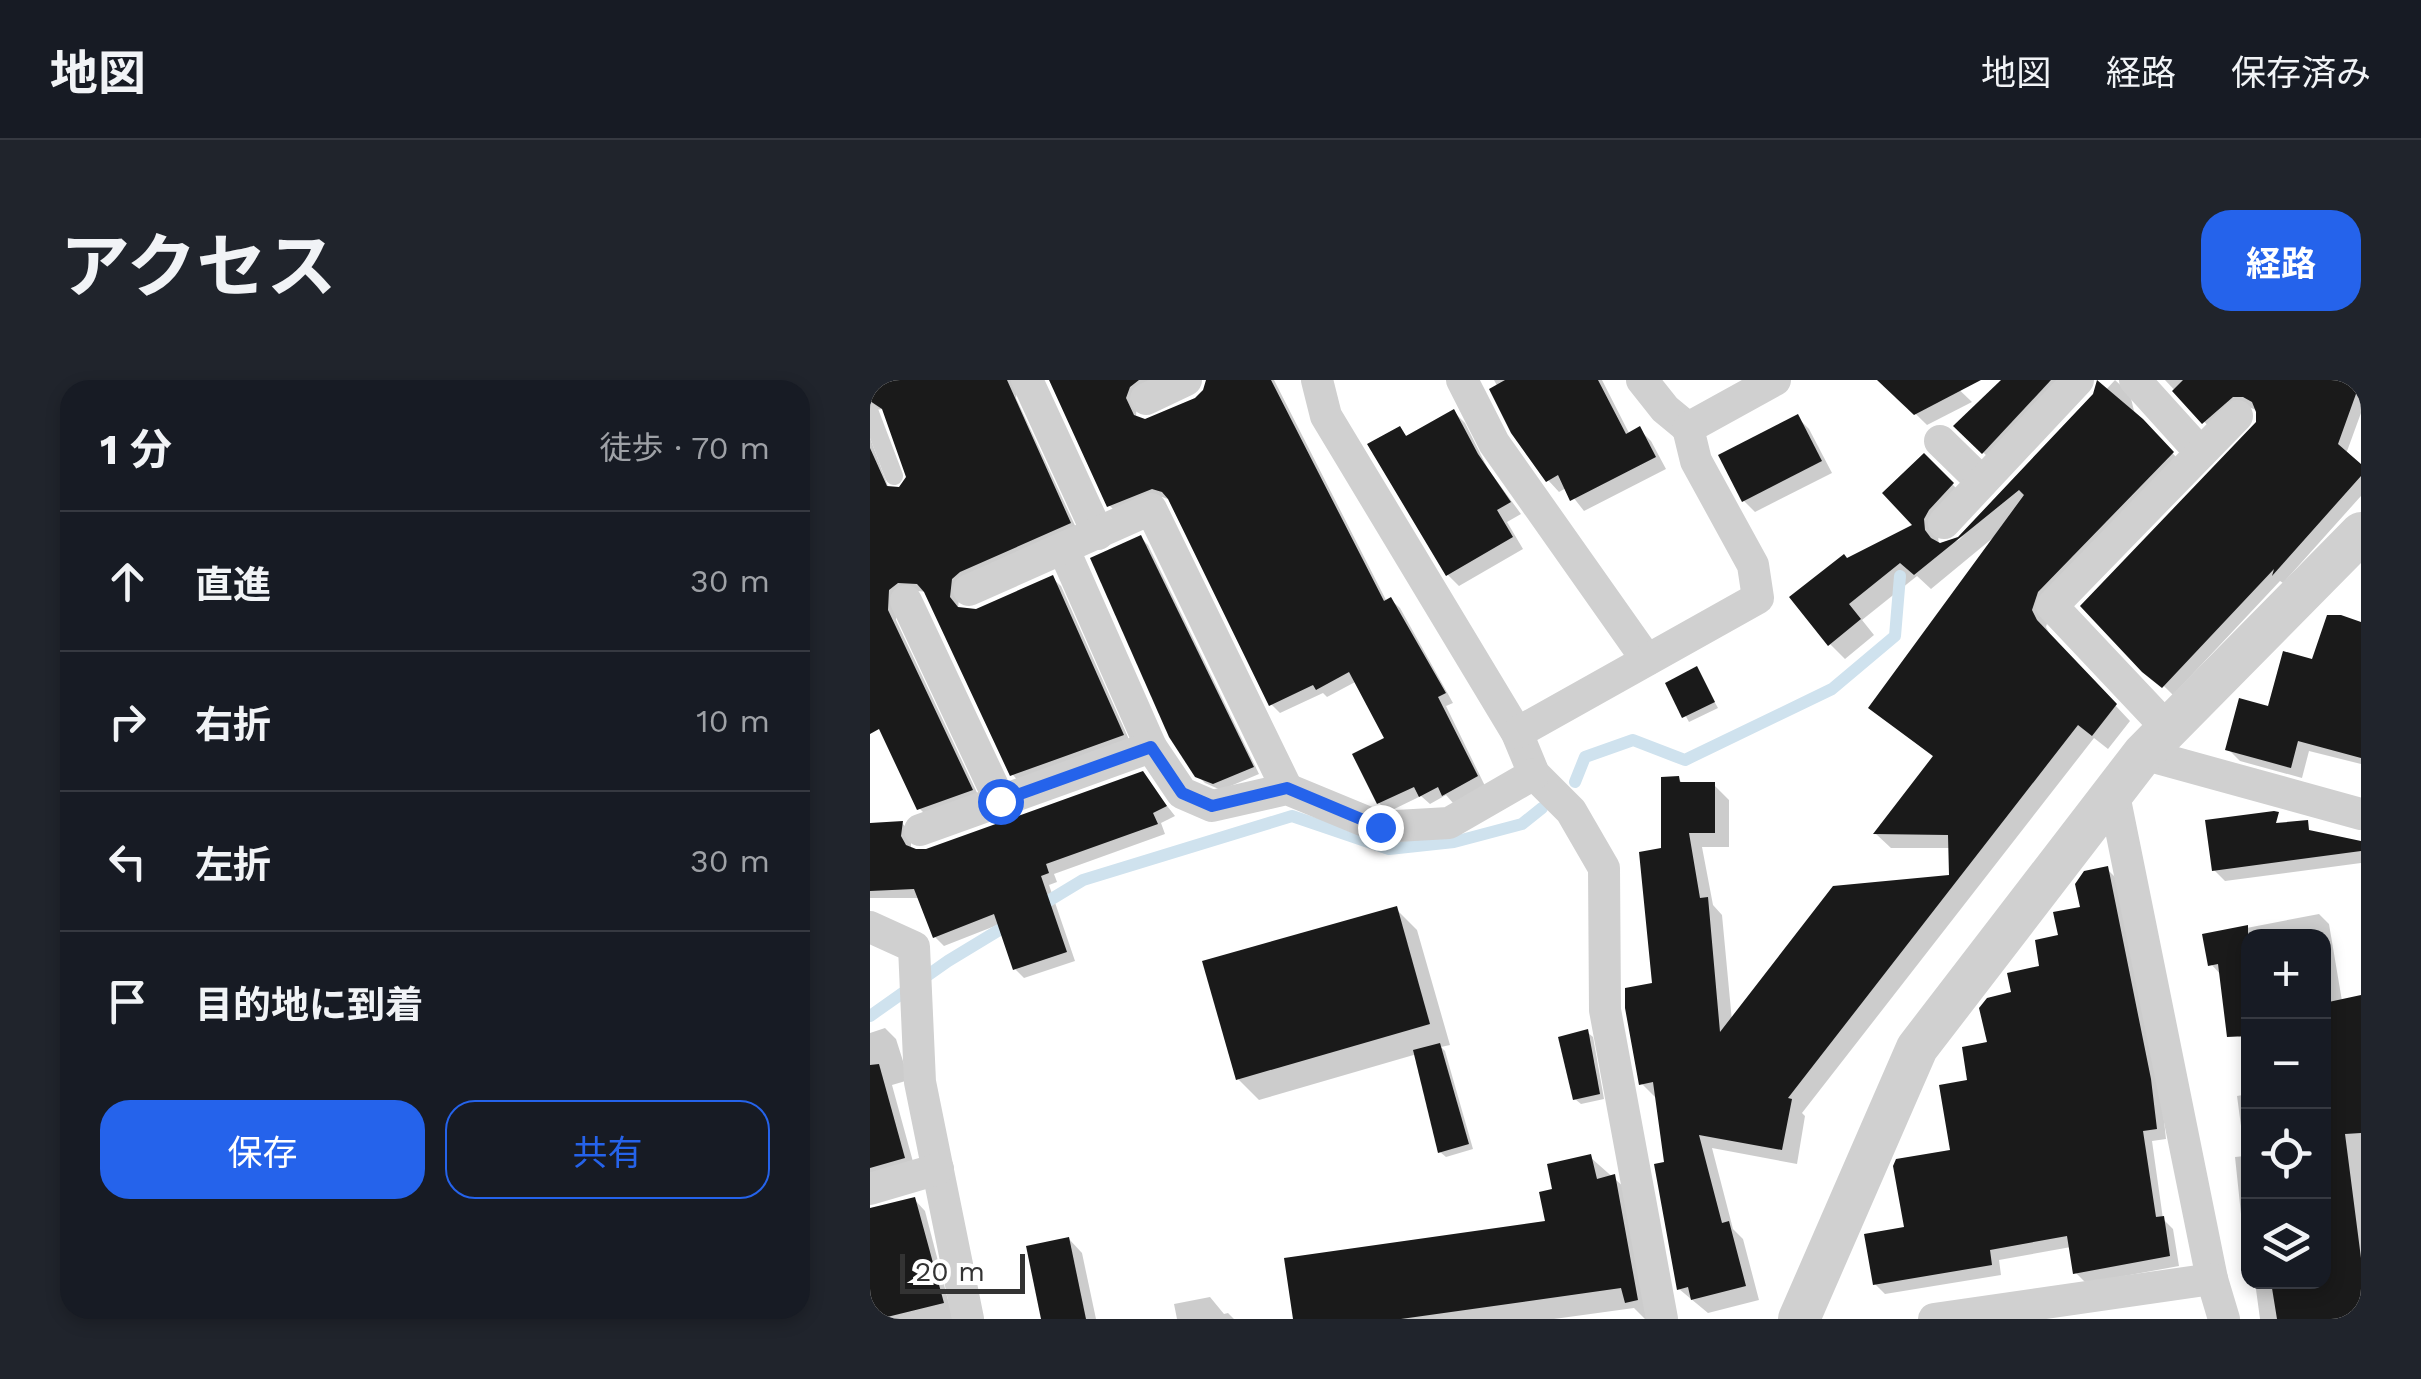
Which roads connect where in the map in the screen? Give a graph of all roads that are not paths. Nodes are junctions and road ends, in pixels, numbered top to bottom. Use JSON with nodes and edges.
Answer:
{"nodes":[{"id":1,"x":1027,"y":380,"type":"edge"},
{"id":2,"x":1186,"y":380,"type":"edge"},
{"id":3,"x":1316,"y":380,"type":"edge"},
{"id":4,"x":1462,"y":380,"type":"edge"},
{"id":5,"x":1642,"y":380,"type":"edge"},
{"id":6,"x":1775,"y":380,"type":"edge"},
{"id":7,"x":2078,"y":380,"type":"edge"},
{"id":8,"x":2135,"y":380,"type":"edge"},
{"id":9,"x":1146,"y":400,"type":"dead end"},
{"id":10,"x":870,"y":412,"type":"edge"},
{"id":11,"x":2238,"y":416,"type":"dead end"},
{"id":12,"x":1688,"y":428,"type":"junction"},
{"id":13,"x":1940,"y":441,"type":"dead end"},
{"id":14,"x":2201,"y":453,"type":"junction"},
{"id":15,"x":894,"y":476,"type":"dead end"},
{"id":16,"x":1982,"y":482,"type":"junction"},
{"id":17,"x":1944,"y":523,"type":"dead end"},
{"id":18,"x":2361,"y":533,"type":"edge"},
{"id":19,"x":1098,"y":534,"type":"junction"},
{"id":20,"x":1064,"y":550,"type":"junction"},
{"id":21,"x":969,"y":590,"type":"dead end"},
{"id":22,"x":906,"y":602,"type":"dead end"},
{"id":23,"x":1647,"y":660,"type":"junction"},
{"id":24,"x":1518,"y":733,"type":"junction"},
{"id":25,"x":2156,"y":741,"type":"junction"},
{"id":26,"x":1151,"y":747,"type":"junction"},
{"id":27,"x":1534,"y":774,"type":"junction"},
{"id":28,"x":1287,"y":788,"type":"junction"},
{"id":29,"x":2113,"y":790,"type":"junction"},
{"id":30,"x":1000,"y":801,"type":"junction"},
{"id":31,"x":2361,"y":814,"type":"edge"},
{"id":32,"x":920,"y":830,"type":"dead end"},
{"id":33,"x":870,"y":927,"type":"edge"},
{"id":34,"x":938,"y":1168,"type":"junction"},
{"id":35,"x":870,"y":1188,"type":"edge"},
{"id":36,"x":2212,"y":1279,"type":"junction"},
{"id":37,"x":965,"y":1318,"type":"edge"},
{"id":38,"x":1662,"y":1319,"type":"edge"},
{"id":39,"x":1799,"y":1319,"type":"edge"},
{"id":40,"x":1934,"y":1319,"type":"edge"},
{"id":41,"x":2224,"y":1319,"type":"edge"}],
"edges":[{"from":1,"to":19,"type":"street"},
{"from":2,"to":9,"type":"street"},
{"from":3,"to":24,"type":"street"},
{"from":4,"to":23,"type":"street"},
{"from":5,"to":12,"type":"street"},
{"from":6,"to":12,"type":"street"},
{"from":7,"to":16,"type":"street"},
{"from":8,"to":14,"type":"street"},
{"from":10,"to":15,"type":"lane"},
{"from":11,"to":14,"type":"street"},
{"from":12,"to":23,"type":"street"},
{"from":13,"to":16,"type":"street"},
{"from":14,"to":25,"type":"street"},
{"from":16,"to":17,"type":"street"},
{"from":18,"to":25,"type":"street"},
{"from":19,"to":20,"type":"street"},
{"from":19,"to":28,"type":"street"},
{"from":20,"to":21,"type":"street"},
{"from":20,"to":26,"type":"street"},
{"from":22,"to":30,"type":"street"},
{"from":23,"to":24,"type":"street"},
{"from":24,"to":27,"type":"street"},
{"from":25,"to":29,"type":"street"},
{"from":25,"to":31,"type":"street"},
{"from":26,"to":28,"type":"street"},
{"from":26,"to":30,"type":"street"},
{"from":27,"to":28,"type":"street"},
{"from":27,"to":38,"type":"street"},
{"from":29,"to":36,"type":"street"},
{"from":29,"to":39,"type":"street"},
{"from":30,"to":32,"type":"street"},
{"from":33,"to":34,"type":"street"},
{"from":34,"to":35,"type":"street"},
{"from":34,"to":37,"type":"street"},
{"from":36,"to":40,"type":"street"},
{"from":36,"to":41,"type":"street"}]}
